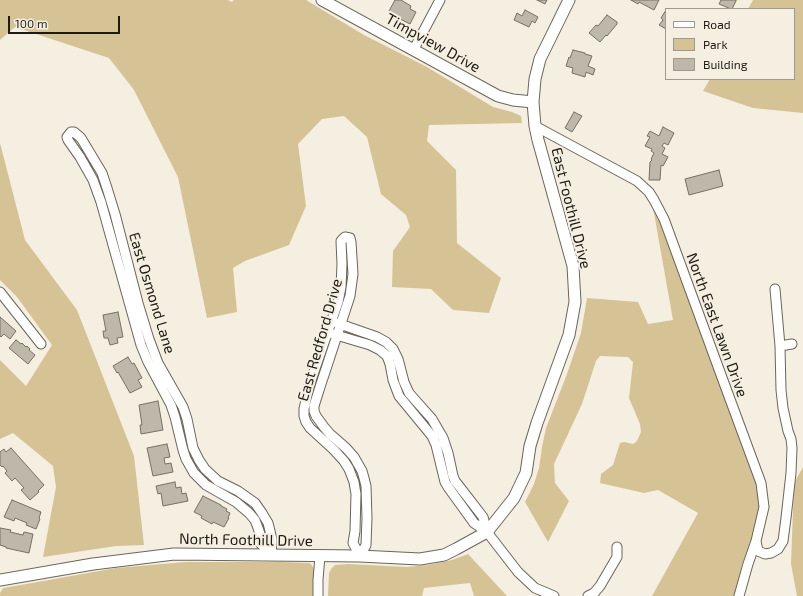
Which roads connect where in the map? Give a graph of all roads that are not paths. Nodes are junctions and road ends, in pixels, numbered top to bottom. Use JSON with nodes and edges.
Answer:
{"nodes":[{"id":1,"x":322,"y":0,"type":"edge"},
{"id":2,"x":440,"y":0,"type":"edge"},
{"id":3,"x":569,"y":0,"type":"edge"},
{"id":4,"x":414,"y":49,"type":"junction"},
{"id":5,"x":533,"y":102,"type":"junction"},
{"id":6,"x":535,"y":126,"type":"junction"},
{"id":7,"x":775,"y":289,"type":"dead end"},
{"id":8,"x":0,"y":292,"type":"edge"},
{"id":9,"x":331,"y":321,"type":"junction"},
{"id":10,"x":341,"y":324,"type":"junction"},
{"id":11,"x":328,"y":332,"type":"junction"},
{"id":12,"x":338,"y":335,"type":"junction"},
{"id":13,"x":41,"y":344,"type":"dead end"},
{"id":14,"x":792,"y":344,"type":"dead end"},
{"id":15,"x":780,"y":346,"type":"junction"},
{"id":16,"x":174,"y":390,"type":"junction"},
{"id":17,"x":165,"y":394,"type":"junction"},
{"id":18,"x":266,"y":520,"type":"junction"},
{"id":19,"x":257,"y":524,"type":"junction"},
{"id":20,"x":487,"y":532,"type":"junction"},
{"id":21,"x":756,"y":541,"type":"junction"},
{"id":22,"x":616,"y":547,"type":"dead end"},
{"id":23,"x":271,"y":554,"type":"junction"},
{"id":24,"x":320,"y":556,"type":"junction"},
{"id":25,"x":360,"y":556,"type":"junction"},
{"id":26,"x":0,"y":580,"type":"edge"},
{"id":27,"x":318,"y":596,"type":"edge"},
{"id":28,"x":554,"y":596,"type":"edge"},
{"id":29,"x":588,"y":596,"type":"edge"},
{"id":30,"x":739,"y":596,"type":"edge"}],
"edges":[{"from":1,"to":4,"type":"street","name":"Timpview Drive"},
{"from":2,"to":4,"type":"street"},
{"from":3,"to":5,"type":"street","name":"East Foothill Drive"},
{"from":4,"to":5,"type":"street","name":"Timpview Drive"},
{"from":5,"to":6,"type":"street","name":"East Foothill Drive"},
{"from":6,"to":20,"type":"street","name":"East Foothill Drive"},
{"from":6,"to":21,"type":"street","name":"North East Lawn Drive"},
{"from":7,"to":15,"type":"street"},
{"from":8,"to":13,"type":"street"},
{"from":9,"to":10,"type":"street"},
{"from":9,"to":10,"type":"street","name":"East Redford Drive"},
{"from":9,"to":11,"type":"street","name":"East Redford Drive"},
{"from":10,"to":12,"type":"street","name":"East Redford Drive"},
{"from":10,"to":20,"type":"street"},
{"from":11,"to":12,"type":"street"},
{"from":11,"to":25,"type":"street","name":"East Redford Drive"},
{"from":12,"to":20,"type":"street"},
{"from":12,"to":25,"type":"street","name":"East Redford Drive"},
{"from":14,"to":15,"type":"street"},
{"from":15,"to":21,"type":"street"},
{"from":16,"to":17,"type":"street"},
{"from":16,"to":17,"type":"street","name":"East Osmond Lane"},
{"from":16,"to":18,"type":"street","name":"East Osmond Lane"},
{"from":17,"to":19,"type":"street","name":"East Osmond Lane"},
{"from":18,"to":19,"type":"street"},
{"from":18,"to":23,"type":"street","name":"East Osmond Lane"},
{"from":19,"to":23,"type":"street","name":"East Osmond Lane"},
{"from":20,"to":25,"type":"street","name":"North Foothill Drive"},
{"from":20,"to":28,"type":"street"},
{"from":21,"to":30,"type":"street","name":"North East Lawn Drive"},
{"from":22,"to":29,"type":"street"},
{"from":23,"to":24,"type":"street","name":"North Foothill Drive"},
{"from":23,"to":26,"type":"street","name":"North Foothill Drive"},
{"from":24,"to":25,"type":"street","name":"North Foothill Drive"},
{"from":24,"to":27,"type":"street"}]}
